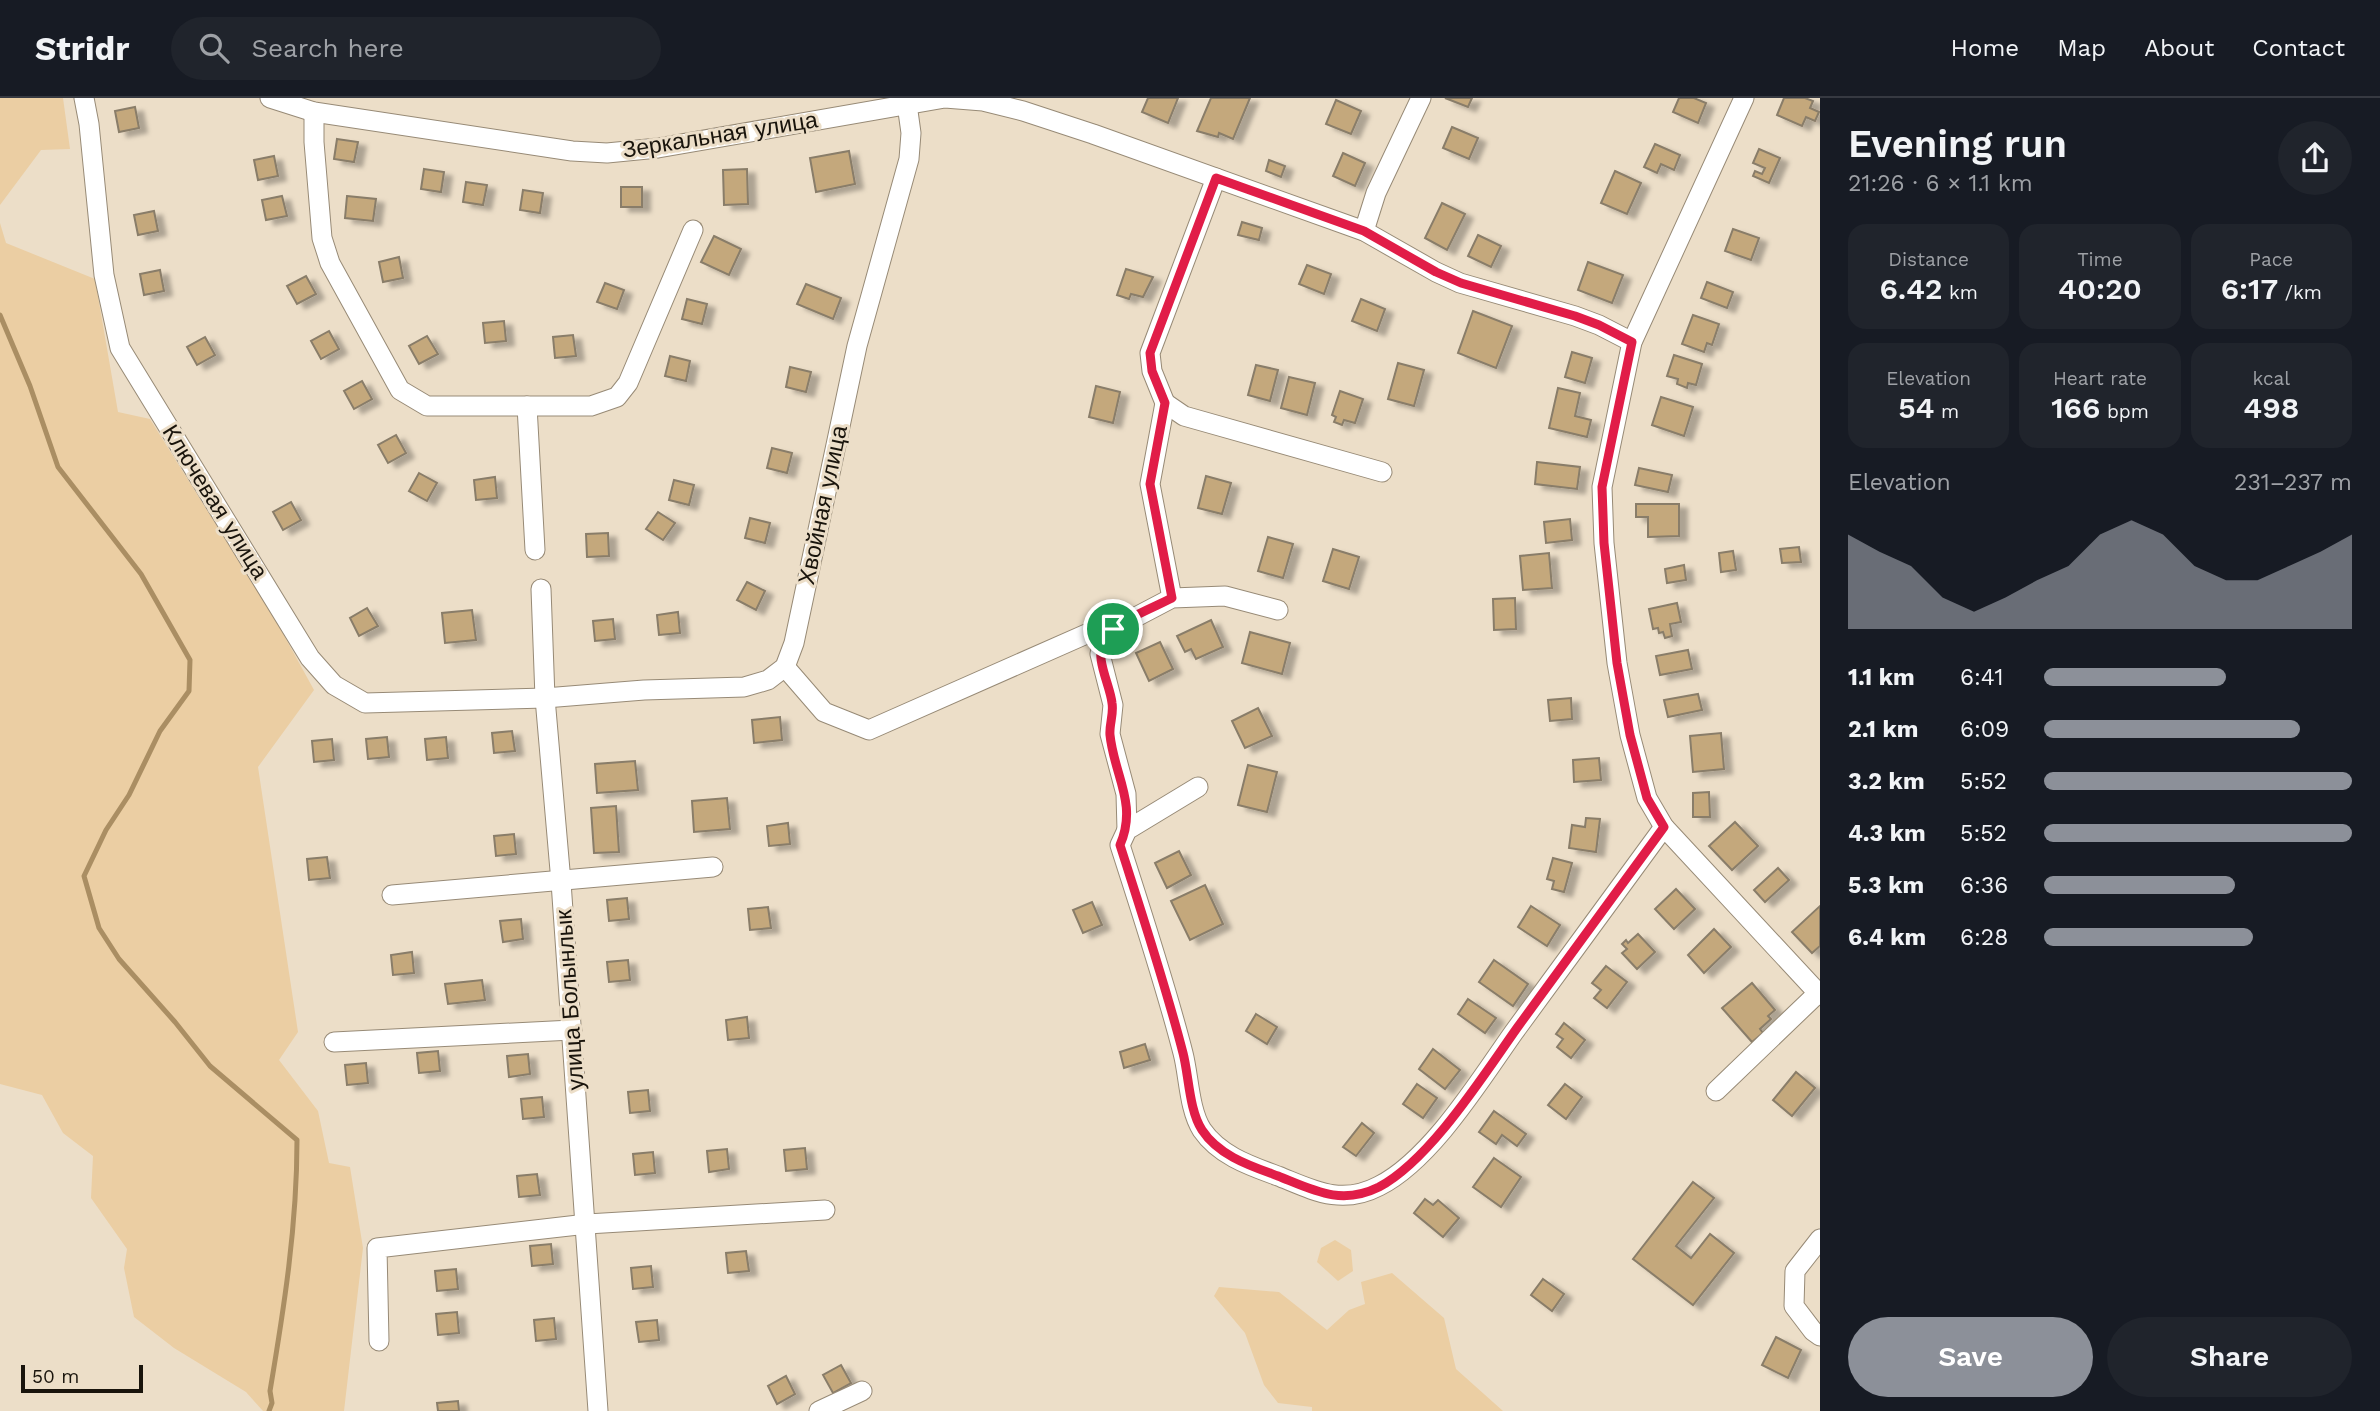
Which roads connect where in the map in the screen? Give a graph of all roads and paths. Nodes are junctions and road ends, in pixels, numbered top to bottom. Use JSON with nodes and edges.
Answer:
{"nodes":[{"id":1,"x":84,"y":98,"type":"edge"},
{"id":2,"x":271,"y":98,"type":"edge"},
{"id":3,"x":1421,"y":98,"type":"edge"},
{"id":4,"x":1744,"y":98,"type":"edge"},
{"id":5,"x":907,"y":104,"type":"junction"},
{"id":6,"x":314,"y":111,"type":"junction"},
{"id":7,"x":1216,"y":178,"type":"junction"},
{"id":8,"x":693,"y":230,"type":"dead end"},
{"id":9,"x":1364,"y":231,"type":"junction"},
{"id":10,"x":1632,"y":342,"type":"junction"},
{"id":11,"x":1165,"y":403,"type":"junction"},
{"id":12,"x":527,"y":406,"type":"junction"},
{"id":13,"x":1382,"y":472,"type":"dead end"},
{"id":14,"x":535,"y":551,"type":"dead end"},
{"id":15,"x":541,"y":589,"type":"dead end"},
{"id":16,"x":1172,"y":598,"type":"junction"},
{"id":17,"x":1278,"y":610,"type":"dead end"},
{"id":18,"x":1113,"y":629,"type":"junction"},
{"id":19,"x":785,"y":667,"type":"junction"},
{"id":20,"x":545,"y":698,"type":"junction"},
{"id":21,"x":1198,"y":787,"type":"dead end"},
{"id":22,"x":1664,"y":827,"type":"junction"},
{"id":23,"x":1127,"y":830,"type":"junction"},
{"id":24,"x":713,"y":867,"type":"dead end"},
{"id":25,"x":561,"y":882,"type":"junction"},
{"id":26,"x":392,"y":895,"type":"dead end"},
{"id":27,"x":1819,"y":994,"type":"edge"},
{"id":28,"x":572,"y":1030,"type":"junction"},
{"id":29,"x":334,"y":1042,"type":"dead end"},
{"id":30,"x":1716,"y":1091,"type":"dead end"},
{"id":31,"x":825,"y":1210,"type":"dead end"},
{"id":32,"x":587,"y":1224,"type":"junction"},
{"id":33,"x":1820,"y":1239,"type":"edge"},
{"id":34,"x":1820,"y":1336,"type":"edge"},
{"id":35,"x":379,"y":1341,"type":"dead end"},
{"id":36,"x":862,"y":1391,"type":"dead end"},
{"id":37,"x":598,"y":1411,"type":"edge"},
{"id":38,"x":819,"y":1411,"type":"edge"}],
"edges":[{"from":1,"to":20,"type":"street","name":"Ключевая улица"},
{"from":2,"to":6,"type":"street","name":"Зеркальная улица"},
{"from":3,"to":9,"type":"street"},
{"from":4,"to":10,"type":"street"},
{"from":5,"to":6,"type":"street","name":"Зеркальная улица"},
{"from":5,"to":7,"type":"street","name":"Зеркальная улица"},
{"from":5,"to":19,"type":"street","name":"Хвойная улица"},
{"from":6,"to":12,"type":"street"},
{"from":7,"to":9,"type":"street","name":"Зеркальная улица"},
{"from":7,"to":11,"type":"street"},
{"from":8,"to":12,"type":"street"},
{"from":9,"to":10,"type":"street","name":"Зеркальная улица"},
{"from":10,"to":22,"type":"street"},
{"from":11,"to":13,"type":"street"},
{"from":11,"to":16,"type":"street"},
{"from":12,"to":14,"type":"street"},
{"from":15,"to":20,"type":"street","name":"улица Болынлык"},
{"from":16,"to":17,"type":"street"},
{"from":16,"to":18,"type":"street"},
{"from":18,"to":19,"type":"street"},
{"from":18,"to":23,"type":"street"},
{"from":19,"to":20,"type":"street"},
{"from":20,"to":25,"type":"street","name":"улица Болынлык"},
{"from":21,"to":23,"type":"street"},
{"from":22,"to":23,"type":"street"},
{"from":22,"to":27,"type":"street"},
{"from":24,"to":25,"type":"street"},
{"from":25,"to":26,"type":"street"},
{"from":25,"to":28,"type":"street","name":"улица Болынлык"},
{"from":27,"to":30,"type":"street"},
{"from":28,"to":29,"type":"street"},
{"from":28,"to":32,"type":"street","name":"улица Болынлык"},
{"from":31,"to":32,"type":"street"},
{"from":32,"to":35,"type":"street"},
{"from":32,"to":37,"type":"street","name":"улица Болынлык"},
{"from":33,"to":34,"type":"street"},
{"from":36,"to":38,"type":"street"}]}
